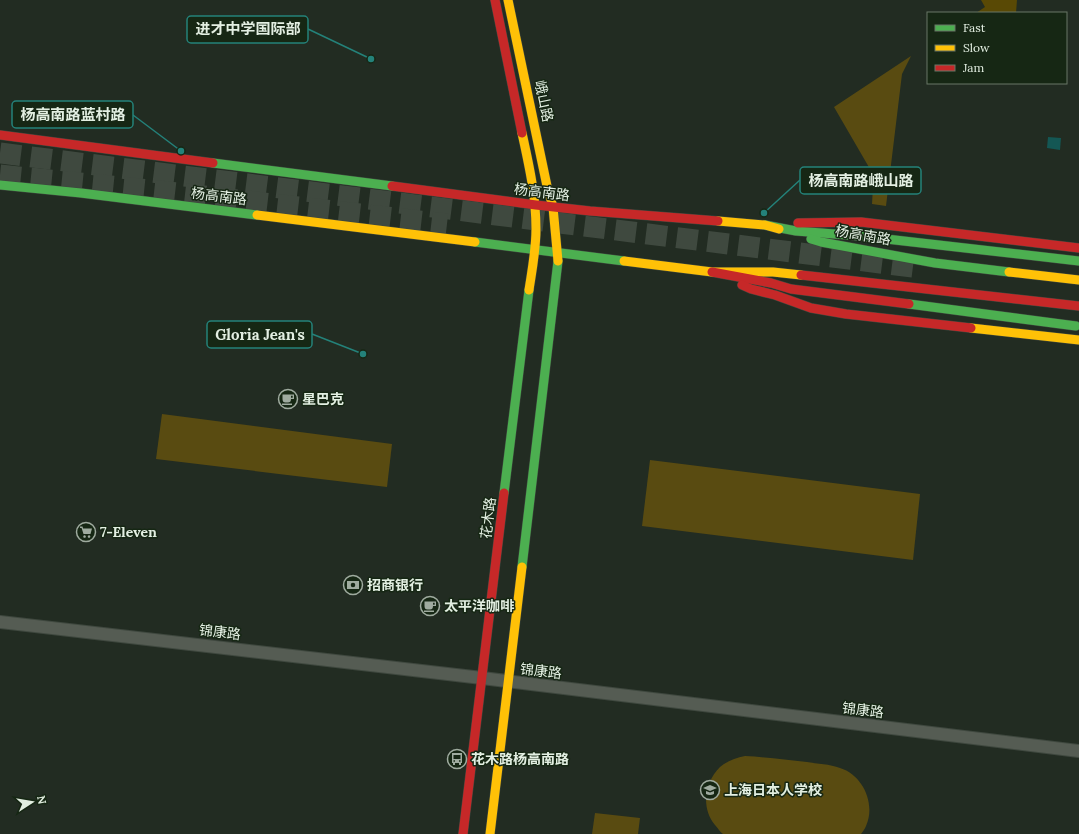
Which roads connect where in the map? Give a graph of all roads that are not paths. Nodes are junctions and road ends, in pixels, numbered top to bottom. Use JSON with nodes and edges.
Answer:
{"nodes":[{"id":1,"x":495,"y":0,"type":"edge"},
{"id":2,"x":508,"y":0,"type":"edge"},
{"id":3,"x":0,"y":135,"type":"edge"},
{"id":4,"x":0,"y":185,"type":"edge"},
{"id":5,"x":536,"y":205,"type":"junction"},
{"id":6,"x":553,"y":207,"type":"junction"},
{"id":7,"x":765,"y":225,"type":"junction"},
{"id":8,"x":1079,"y":248,"type":"edge"},
{"id":9,"x":535,"y":250,"type":"junction"},
{"id":10,"x":557,"y":252,"type":"junction"},
{"id":11,"x":1079,"y":261,"type":"edge"},
{"id":12,"x":712,"y":272,"type":"junction"},
{"id":13,"x":1079,"y":280,"type":"edge"},
{"id":14,"x":1079,"y":306,"type":"edge"},
{"id":15,"x":1076,"y":326,"type":"dead end"},
{"id":16,"x":1079,"y":340,"type":"edge"},
{"id":17,"x":0,"y":622,"type":"edge"},
{"id":18,"x":482,"y":678,"type":"junction"},
{"id":19,"x":508,"y":682,"type":"junction"},
{"id":20,"x":1079,"y":751,"type":"edge"},
{"id":21,"x":463,"y":834,"type":"edge"},
{"id":22,"x":490,"y":834,"type":"edge"}],
"edges":[{"from":1,"to":5,"type":"main road","name":"峨山路"},
{"from":2,"to":6,"type":"main road","name":"峨山路"},
{"from":3,"to":5,"type":"main road","name":"杨高南路"},
{"from":4,"to":9,"type":"main road","name":"杨高南路"},
{"from":5,"to":6,"type":"main road","name":"杨高南路"},
{"from":5,"to":9,"type":"main road","name":"花木路"},
{"from":6,"to":7,"type":"main road","name":"杨高南路"},
{"from":6,"to":10,"type":"main road"},
{"from":7,"to":8,"type":"main road"},
{"from":7,"to":11,"type":"main road"},
{"from":7,"to":13,"type":"main road","name":"杨高南路"},
{"from":9,"to":10,"type":"main road","name":"杨高南路"},
{"from":9,"to":18,"type":"main road","name":"花木路"},
{"from":10,"to":12,"type":"main road","name":"杨高南路"},
{"from":10,"to":19,"type":"main road"},
{"from":12,"to":14,"type":"main road","name":"杨高南路"},
{"from":12,"to":15,"type":"main road"},
{"from":12,"to":16,"type":"main road"},
{"from":17,"to":18,"type":"street","name":"锦康路"},
{"from":18,"to":19,"type":"street","name":"锦康路"},
{"from":18,"to":21,"type":"main road","name":"花木路"},
{"from":19,"to":20,"type":"street","name":"锦康路"},
{"from":19,"to":22,"type":"main road"}]}
